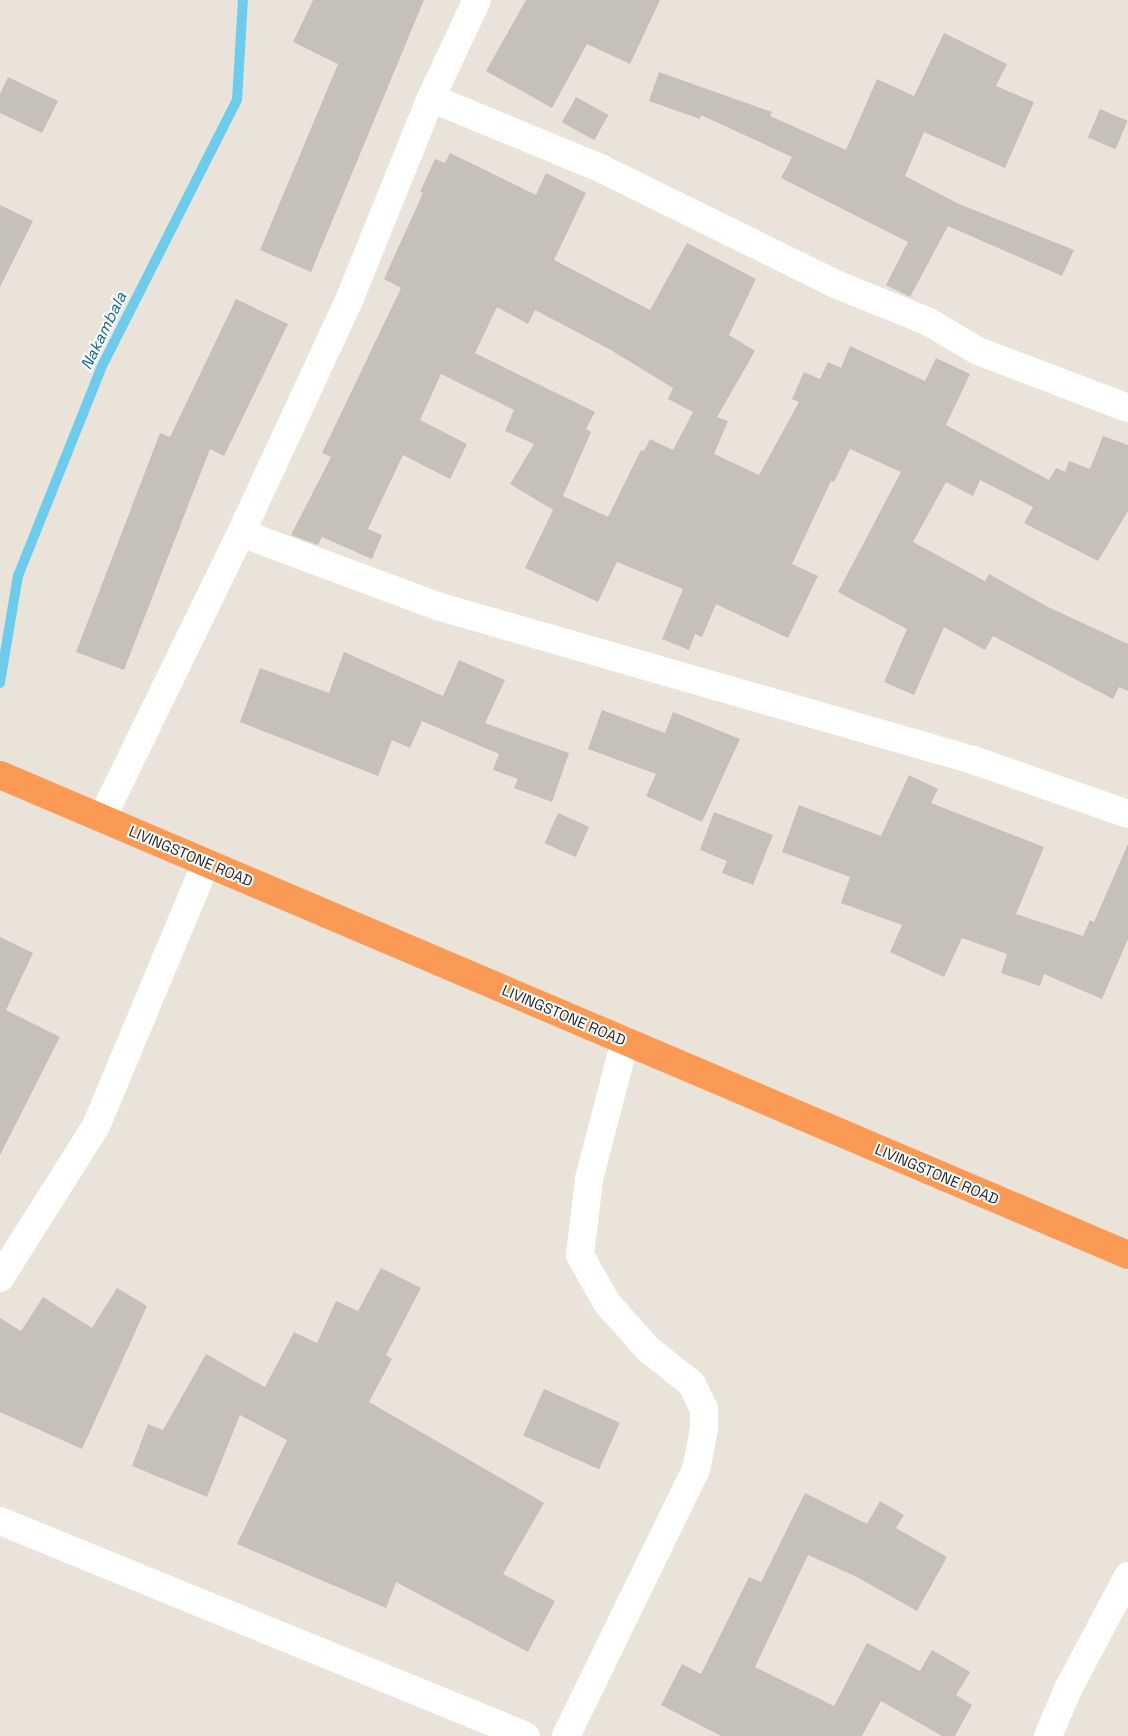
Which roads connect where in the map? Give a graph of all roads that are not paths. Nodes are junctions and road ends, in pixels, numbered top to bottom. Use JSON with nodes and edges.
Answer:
{"nodes":[{"id":1,"x":478,"y":0,"type":"edge"},
{"id":2,"x":431,"y":98,"type":"junction"},
{"id":3,"x":1128,"y":408,"type":"edge"},
{"id":4,"x":241,"y":533,"type":"junction"},
{"id":5,"x":10,"y":779,"type":"edge"},
{"id":6,"x":1128,"y":814,"type":"edge"},
{"id":7,"x":102,"y":818,"type":"junction"},
{"id":8,"x":206,"y":863,"type":"junction"},
{"id":9,"x":625,"y":1041,"type":"junction"},
{"id":10,"x":1128,"y":1255,"type":"edge"},
{"id":11,"x":0,"y":1278,"type":"edge"},
{"id":12,"x":0,"y":1521,"type":"edge"},
{"id":13,"x":1128,"y":1576,"type":"edge"},
{"id":14,"x":526,"y":1736,"type":"edge"},
{"id":15,"x":566,"y":1736,"type":"edge"},
{"id":16,"x":1048,"y":1736,"type":"edge"}],
"edges":[{"from":1,"to":2,"type":"street"},
{"from":2,"to":3,"type":"street"},
{"from":2,"to":4,"type":"street"},
{"from":4,"to":6,"type":"street"},
{"from":4,"to":7,"type":"street"},
{"from":5,"to":7,"type":"highway","name":"LIVINGSTONE ROAD"},
{"from":7,"to":8,"type":"highway","name":"LIVINGSTONE ROAD"},
{"from":8,"to":9,"type":"highway","name":"LIVINGSTONE ROAD"},
{"from":8,"to":11,"type":"street"},
{"from":9,"to":10,"type":"highway","name":"LIVINGSTONE ROAD"},
{"from":9,"to":15,"type":"street"},
{"from":12,"to":14,"type":"street"},
{"from":13,"to":16,"type":"street"}]}
